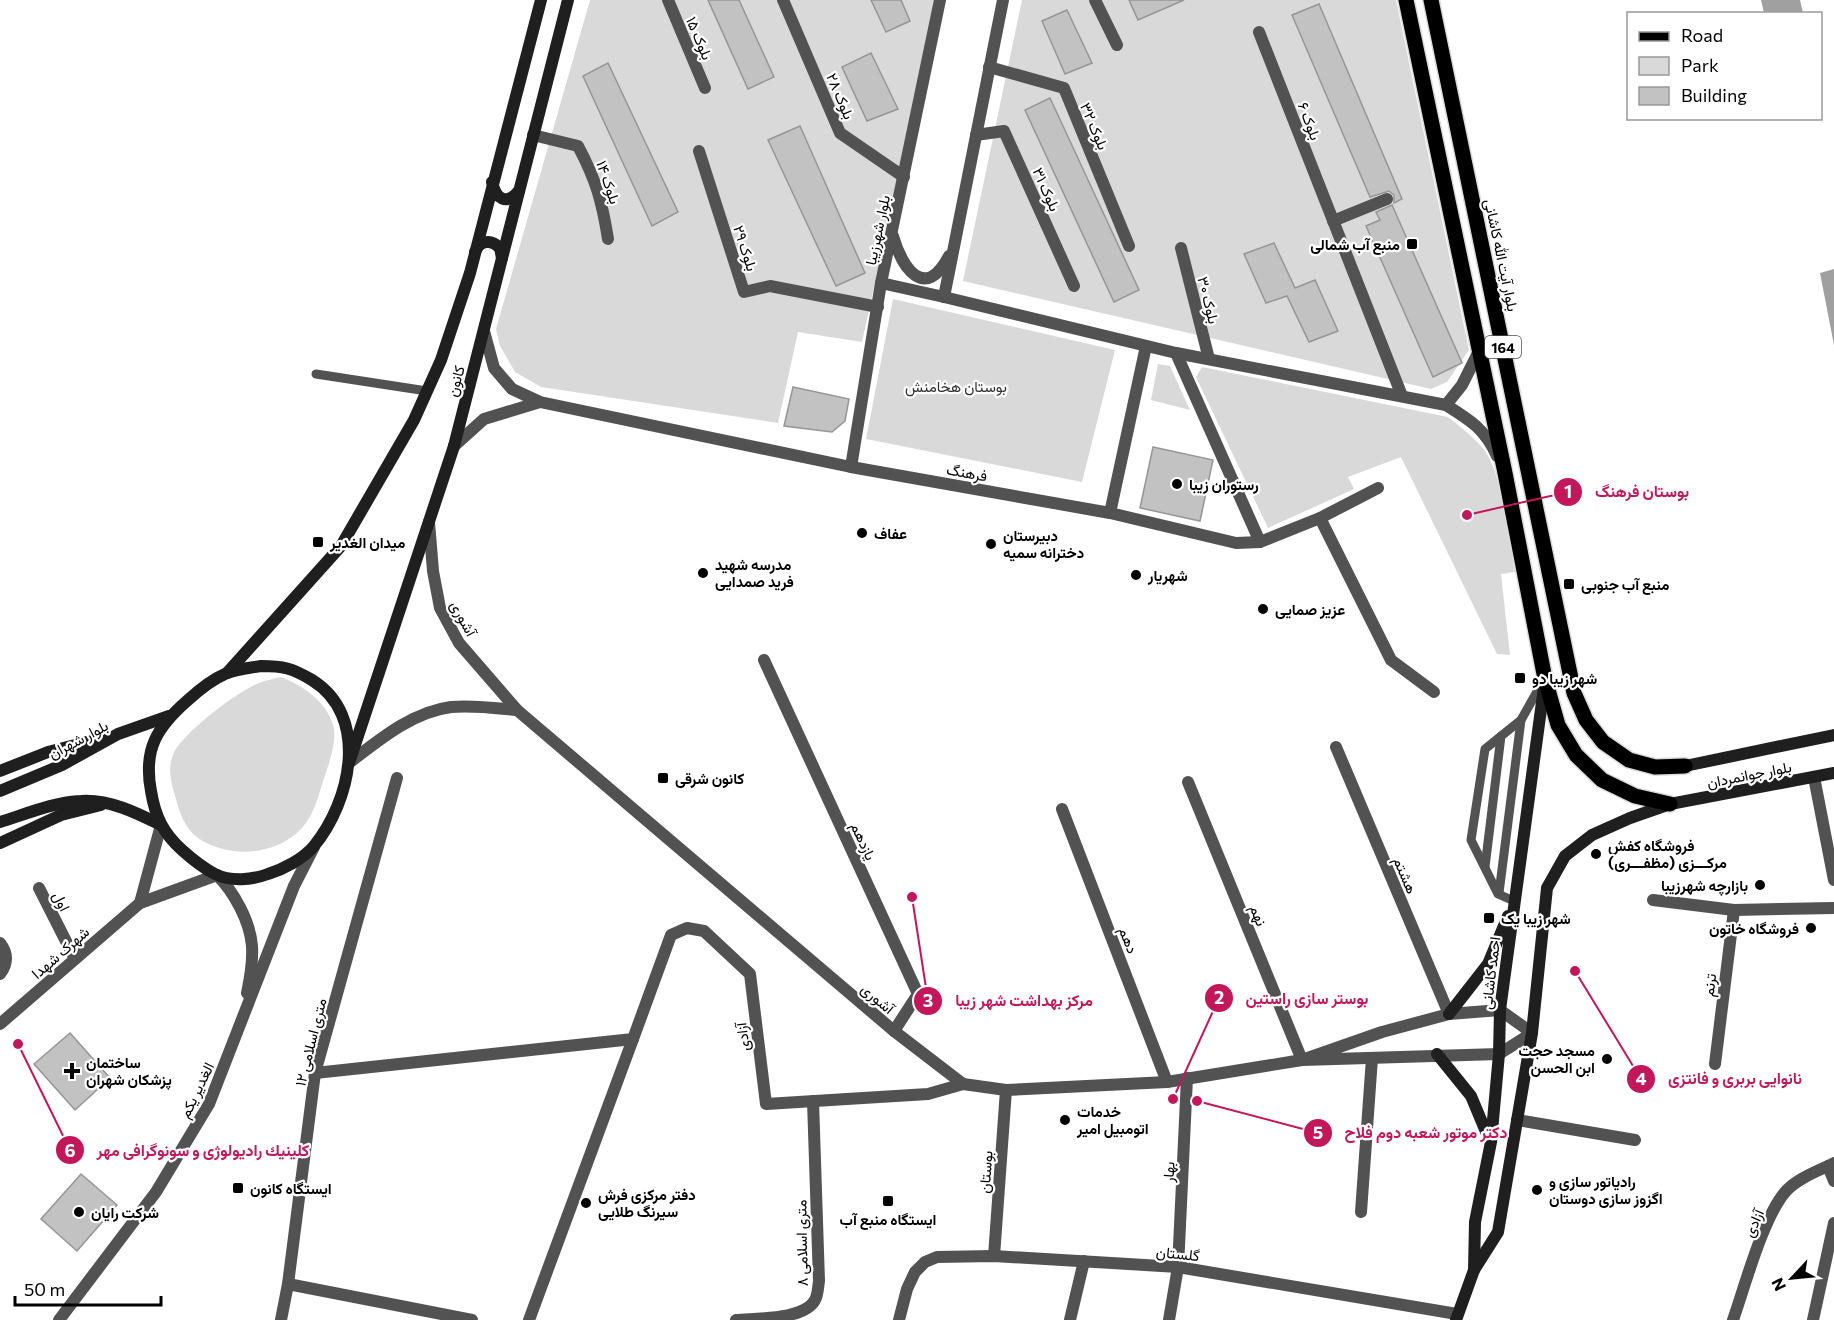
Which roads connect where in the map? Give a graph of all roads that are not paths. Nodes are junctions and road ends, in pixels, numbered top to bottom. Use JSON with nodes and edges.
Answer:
{"nodes":[{"id":1,"x":541,"y":0,"type":"edge"},
{"id":2,"x":568,"y":0,"type":"edge"},
{"id":3,"x":668,"y":0,"type":"edge"},
{"id":4,"x":783,"y":0,"type":"edge"},
{"id":5,"x":940,"y":0,"type":"edge"},
{"id":6,"x":1003,"y":0,"type":"edge"},
{"id":7,"x":1095,"y":0,"type":"edge"},
{"id":8,"x":1406,"y":0,"type":"edge"},
{"id":9,"x":1431,"y":0,"type":"edge"},
{"id":10,"x":1259,"y":32,"type":"dead end"},
{"id":11,"x":1117,"y":45,"type":"dead end"},
{"id":12,"x":989,"y":67,"type":"junction"},
{"id":13,"x":705,"y":88,"type":"dead end"},
{"id":14,"x":533,"y":135,"type":"junction"},
{"id":15,"x":976,"y":135,"type":"junction"},
{"id":16,"x":699,"y":151,"type":"dead end"},
{"id":17,"x":904,"y":177,"type":"junction"},
{"id":18,"x":492,"y":182,"type":"junction"},
{"id":19,"x":519,"y":190,"type":"junction"},
{"id":20,"x":1387,"y":199,"type":"dead end"},
{"id":21,"x":1333,"y":221,"type":"junction"},
{"id":22,"x":892,"y":232,"type":"junction"},
{"id":23,"x":608,"y":239,"type":"dead end"},
{"id":24,"x":1129,"y":246,"type":"dead end"},
{"id":25,"x":954,"y":247,"type":"junction"},
{"id":26,"x":1181,"y":248,"type":"dead end"},
{"id":27,"x":475,"y":253,"type":"junction"},
{"id":28,"x":502,"y":260,"type":"junction"},
{"id":29,"x":882,"y":283,"type":"junction"},
{"id":30,"x":1074,"y":286,"type":"dead end"},
{"id":31,"x":944,"y":297,"type":"junction"},
{"id":32,"x":878,"y":307,"type":"junction"},
{"id":33,"x":484,"y":331,"type":"junction"},
{"id":34,"x":1146,"y":346,"type":"junction"},
{"id":35,"x":1479,"y":351,"type":"junction"},
{"id":36,"x":1176,"y":353,"type":"junction"},
{"id":37,"x":1209,"y":359,"type":"junction"},
{"id":38,"x":316,"y":374,"type":"dead end"},
{"id":39,"x":427,"y":391,"type":"junction"},
{"id":40,"x":1402,"y":396,"type":"junction"},
{"id":41,"x":540,"y":402,"type":"junction"},
{"id":42,"x":1446,"y":405,"type":"junction"},
{"id":43,"x":454,"y":446,"type":"junction"},
{"id":44,"x":851,"y":467,"type":"junction"},
{"id":45,"x":1505,"y":473,"type":"junction"},
{"id":46,"x":1378,"y":488,"type":"dead end"},
{"id":47,"x":1110,"y":513,"type":"junction"},
{"id":48,"x":1320,"y":518,"type":"junction"},
{"id":49,"x":429,"y":522,"type":"junction"},
{"id":50,"x":1260,"y":542,"type":"junction"},
{"id":51,"x":764,"y":660,"type":"dead end"},
{"id":52,"x":227,"y":673,"type":"junction"},
{"id":53,"x":1545,"y":679,"type":"junction"},
{"id":54,"x":1434,"y":692,"type":"dead end"},
{"id":55,"x":517,"y":710,"type":"junction"},
{"id":56,"x":170,"y":716,"type":"junction"},
{"id":57,"x":1521,"y":720,"type":"junction"},
{"id":58,"x":118,"y":734,"type":"junction"},
{"id":59,"x":1834,"y":735,"type":"edge"},
{"id":60,"x":1501,"y":736,"type":"junction"},
{"id":61,"x":1336,"y":747,"type":"dead end"},
{"id":62,"x":349,"y":763,"type":"junction"},
{"id":63,"x":1685,"y":766,"type":"joint"},
{"id":64,"x":0,"y":771,"type":"edge"},
{"id":65,"x":1834,"y":773,"type":"edge"},
{"id":66,"x":1814,"y":777,"type":"junction"},
{"id":67,"x":397,"y":778,"type":"dead end"},
{"id":68,"x":1188,"y":782,"type":"dead end"},
{"id":69,"x":0,"y":791,"type":"edge"},
{"id":70,"x":108,"y":804,"type":"junction"},
{"id":71,"x":1670,"y":804,"type":"junction"},
{"id":72,"x":1062,"y":809,"type":"dead end"},
{"id":73,"x":0,"y":822,"type":"edge"},
{"id":74,"x":161,"y":825,"type":"junction"},
{"id":75,"x":0,"y":843,"type":"edge"},
{"id":76,"x":1834,"y":845,"type":"edge"},
{"id":77,"x":314,"y":847,"type":"junction"},
{"id":78,"x":1830,"y":859,"type":"junction"},
{"id":79,"x":1485,"y":867,"type":"junction"},
{"id":80,"x":217,"y":875,"type":"junction"},
{"id":81,"x":1834,"y":880,"type":"edge"},
{"id":82,"x":39,"y":888,"type":"dead end"},
{"id":83,"x":1498,"y":894,"type":"junction"},
{"id":84,"x":1653,"y":900,"type":"dead end"},
{"id":85,"x":1514,"y":901,"type":"junction"},
{"id":86,"x":141,"y":903,"type":"junction"},
{"id":87,"x":1834,"y":908,"type":"edge"},
{"id":88,"x":1734,"y":910,"type":"junction"},
{"id":89,"x":0,"y":943,"type":"edge"},
{"id":90,"x":75,"y":959,"type":"junction"},
{"id":91,"x":0,"y":974,"type":"edge"},
{"id":92,"x":1500,"y":1010,"type":"junction"},
{"id":93,"x":1449,"y":1014,"type":"junction"},
{"id":94,"x":0,"y":1024,"type":"edge"},
{"id":95,"x":242,"y":1024,"type":"junction"},
{"id":96,"x":894,"y":1031,"type":"junction"},
{"id":97,"x":1532,"y":1033,"type":"junction"},
{"id":98,"x":633,"y":1039,"type":"junction"},
{"id":99,"x":1437,"y":1054,"type":"junction"},
{"id":100,"x":1499,"y":1054,"type":"junction"},
{"id":101,"x":1372,"y":1058,"type":"junction"},
{"id":102,"x":1302,"y":1060,"type":"junction"},
{"id":103,"x":1714,"y":1064,"type":"dead end"},
{"id":104,"x":315,"y":1073,"type":"junction"},
{"id":105,"x":1187,"y":1078,"type":"junction"},
{"id":106,"x":1167,"y":1082,"type":"junction"},
{"id":107,"x":963,"y":1084,"type":"junction"},
{"id":108,"x":1006,"y":1090,"type":"junction"},
{"id":109,"x":813,"y":1101,"type":"junction"},
{"id":110,"x":1517,"y":1120,"type":"junction"},
{"id":111,"x":1635,"y":1140,"type":"dead end"},
{"id":112,"x":1491,"y":1142,"type":"junction"},
{"id":113,"x":1831,"y":1165,"type":"edge"},
{"id":114,"x":1834,"y":1181,"type":"edge"},
{"id":115,"x":1361,"y":1212,"type":"dead end"},
{"id":116,"x":1834,"y":1223,"type":"edge"},
{"id":117,"x":994,"y":1256,"type":"junction"},
{"id":118,"x":1084,"y":1261,"type":"junction"},
{"id":119,"x":1178,"y":1267,"type":"junction"},
{"id":120,"x":1474,"y":1270,"type":"junction"},
{"id":121,"x":288,"y":1284,"type":"junction"},
{"id":122,"x":1457,"y":1317,"type":"edge"},
{"id":123,"x":791,"y":1318,"type":"edge"},
{"id":124,"x":59,"y":1320,"type":"edge"},
{"id":125,"x":282,"y":1320,"type":"edge"},
{"id":126,"x":472,"y":1320,"type":"edge"},
{"id":127,"x":529,"y":1320,"type":"edge"},
{"id":128,"x":736,"y":1320,"type":"edge"},
{"id":129,"x":899,"y":1320,"type":"edge"},
{"id":130,"x":1070,"y":1320,"type":"edge"},
{"id":131,"x":1169,"y":1320,"type":"edge"},
{"id":132,"x":1733,"y":1320,"type":"edge"},
{"id":133,"x":1813,"y":1320,"type":"edge"}],
"edges":[{"from":1,"to":18,"type":"main road","name":"کانون"},
{"from":2,"to":14,"type":"main road","name":"کانون"},
{"from":3,"to":13,"type":"street","name":"بلوک ۱۵"},
{"from":4,"to":17,"type":"street","name":"بلوک ۲۸"},
{"from":5,"to":17,"type":"street","name":"بلوار شهرزیبا"},
{"from":6,"to":12,"type":"street"},
{"from":7,"to":11,"type":"street"},
{"from":8,"to":35,"type":"main road","number":"164"},
{"from":9,"to":63,"type":"main road","name":"بلوار آیت الله کاشانی","number":"164"},
{"from":10,"to":21,"type":"street","name":"بلوک ۶"},
{"from":12,"to":15,"type":"street"},
{"from":12,"to":24,"type":"street","name":"بلوک ۳۲"},
{"from":14,"to":19,"type":"main road","name":"کانون"},
{"from":14,"to":23,"type":"street","name":"بلوک ۱۴"},
{"from":15,"to":25,"type":"street"},
{"from":15,"to":30,"type":"street","name":"بلوک ۳۱"},
{"from":16,"to":32,"type":"street","name":"بلوک ۲۹"},
{"from":17,"to":22,"type":"street","name":"بلوار شهرزیبا"},
{"from":18,"to":19,"type":"main road"},
{"from":18,"to":27,"type":"main road","name":"کانون"},
{"from":19,"to":28,"type":"main road","name":"کانون"},
{"from":20,"to":21,"type":"street"},
{"from":21,"to":40,"type":"street","name":"بلوک ۶"},
{"from":22,"to":25,"type":"street"},
{"from":22,"to":29,"type":"street","name":"بلوار شهرزیبا"},
{"from":25,"to":31,"type":"street"},
{"from":26,"to":37,"type":"street","name":"بلوک ۳۰"},
{"from":27,"to":28,"type":"main road"},
{"from":27,"to":39,"type":"main road","name":"کانون"},
{"from":28,"to":33,"type":"main road","name":"کانون"},
{"from":29,"to":31,"type":"street"},
{"from":29,"to":32,"type":"street","name":"بلوار شهرزیبا"},
{"from":31,"to":34,"type":"street"},
{"from":32,"to":44,"type":"street","name":"بلوار شهرزیبا"},
{"from":33,"to":41,"type":"street","name":"فرهنگ"},
{"from":33,"to":43,"type":"main road","name":"کانون"},
{"from":34,"to":36,"type":"street"},
{"from":34,"to":47,"type":"street"},
{"from":35,"to":42,"type":"street"},
{"from":35,"to":45,"type":"main road","number":"164"},
{"from":36,"to":37,"type":"street"},
{"from":36,"to":50,"type":"street"},
{"from":37,"to":40,"type":"street"},
{"from":38,"to":39,"type":"lane"},
{"from":39,"to":52,"type":"main road","name":"کانون"},
{"from":40,"to":42,"type":"street"},
{"from":41,"to":43,"type":"street"},
{"from":41,"to":44,"type":"street","name":"فرهنگ"},
{"from":42,"to":45,"type":"street"},
{"from":43,"to":49,"type":"main road","name":"کانون"},
{"from":44,"to":47,"type":"street","name":"فرهنگ"},
{"from":45,"to":53,"type":"main road","number":"164"},
{"from":46,"to":48,"type":"street","name":"فرهنگ"},
{"from":47,"to":50,"type":"street","name":"فرهنگ"},
{"from":48,"to":50,"type":"street","name":"فرهنگ"},
{"from":48,"to":54,"type":"street"},
{"from":49,"to":55,"type":"street","name":"آشوری"},
{"from":49,"to":62,"type":"main road","name":"کانون"},
{"from":51,"to":96,"type":"street","name":"یازدهم"},
{"from":52,"to":56,"type":"main road"},
{"from":52,"to":62,"type":"main road"},
{"from":53,"to":57,"type":"lane"},
{"from":53,"to":71,"type":"main road"},
{"from":53,"to":85,"type":"main road","name":"احمد کاشانی","number":"164"},
{"from":55,"to":62,"type":"street"},
{"from":55,"to":96,"type":"street","name":"آشوری"},
{"from":56,"to":58,"type":"main road","name":"بلوار شهران"},
{"from":56,"to":74,"type":"main road"},
{"from":57,"to":60,"type":"lane"},
{"from":57,"to":83,"type":"lane"},
{"from":58,"to":64,"type":"main road"},
{"from":58,"to":69,"type":"main road","name":"بلوار شهران"},
{"from":59,"to":63,"type":"main road","name":"بلوار جوانمردان"},
{"from":60,"to":79,"type":"lane"},
{"from":60,"to":79,"type":"lane"},
{"from":61,"to":93,"type":"street","name":"هشتم"},
{"from":62,"to":77,"type":"main road"},
{"from":65,"to":66,"type":"main road","name":"بلوار جوانمردان"},
{"from":66,"to":71,"type":"main road","name":"بلوار جوانمردان"},
{"from":66,"to":78,"type":"street"},
{"from":67,"to":104,"type":"street","name":"۱۲ متری اسلامی"},
{"from":68,"to":102,"type":"street","name":"نهم"},
{"from":70,"to":73,"type":"main road"},
{"from":70,"to":74,"type":"main road"},
{"from":70,"to":75,"type":"main road"},
{"from":71,"to":97,"type":"main road","name":"احمد کاشانی","number":"164"},
{"from":72,"to":106,"type":"street","name":"دهم"},
{"from":74,"to":80,"type":"main road"},
{"from":74,"to":86,"type":"street"},
{"from":76,"to":78,"type":"street"},
{"from":77,"to":80,"type":"main road"},
{"from":77,"to":95,"type":"street","name":"الغدیر یکم"},
{"from":78,"to":81,"type":"street"},
{"from":79,"to":83,"type":"lane"},
{"from":80,"to":86,"type":"street"},
{"from":80,"to":95,"type":"street"},
{"from":82,"to":90,"type":"street","name":"اول"},
{"from":83,"to":85,"type":"lane"},
{"from":84,"to":88,"type":"street"},
{"from":85,"to":92,"type":"main road","name":"احمد کاشانی","number":"164"},
{"from":85,"to":93,"type":"main road"},
{"from":86,"to":90,"type":"street","name":"شهرک شهدا"},
{"from":87,"to":88,"type":"street"},
{"from":88,"to":103,"type":"street","name":"ترنم"},
{"from":89,"to":91,"type":"street"},
{"from":90,"to":94,"type":"street","name":"شهرک شهدا"},
{"from":92,"to":93,"type":"street"},
{"from":92,"to":97,"type":"street"},
{"from":92,"to":100,"type":"main road","name":"احمد کاشانی","number":"164"},
{"from":93,"to":102,"type":"street"},
{"from":95,"to":124,"type":"street","name":"الغدیر یکم"},
{"from":96,"to":107,"type":"street","name":"آشوری"},
{"from":97,"to":100,"type":"street"},
{"from":97,"to":110,"type":"main road","name":"احمد کاشانی","number":"164"},
{"from":98,"to":104,"type":"street"},
{"from":98,"to":109,"type":"street","name":"آزادی"},
{"from":98,"to":127,"type":"street","name":"آزادی"},
{"from":99,"to":100,"type":"street"},
{"from":99,"to":101,"type":"street"},
{"from":99,"to":112,"type":"main road"},
{"from":100,"to":112,"type":"main road","name":"احمد کاشانی","number":"164"},
{"from":101,"to":102,"type":"street"},
{"from":101,"to":115,"type":"street"},
{"from":102,"to":105,"type":"street","name":"آشوری"},
{"from":104,"to":121,"type":"street","name":"۱۲ متری اسلامی"},
{"from":105,"to":106,"type":"street","name":"آشوری"},
{"from":105,"to":119,"type":"street","name":"بهار"},
{"from":106,"to":108,"type":"street","name":"آشوری"},
{"from":107,"to":108,"type":"street","name":"آشوری"},
{"from":107,"to":109,"type":"street","name":"آزادی"},
{"from":108,"to":117,"type":"street","name":"بوستان"},
{"from":109,"to":123,"type":"street","name":"۸ متری اسلامی"},
{"from":110,"to":111,"type":"street"},
{"from":110,"to":120,"type":"main road","name":"احمد کاشانی","number":"164"},
{"from":112,"to":120,"type":"main road","name":"احمد کاشانی","number":"164"},
{"from":113,"to":114,"type":"street"},
{"from":113,"to":132,"type":"street","name":"آزادی"},
{"from":116,"to":133,"type":"street"},
{"from":117,"to":118,"type":"street","name":"گلستان"},
{"from":117,"to":129,"type":"street","name":"گلستان"},
{"from":118,"to":119,"type":"street","name":"گلستان"},
{"from":118,"to":130,"type":"street"},
{"from":119,"to":122,"type":"street","name":"گلستان"},
{"from":119,"to":131,"type":"street","name":"بهار"},
{"from":120,"to":122,"type":"main road","name":"احمد کاشانی","number":"164"},
{"from":121,"to":125,"type":"street","name":"۱۲ متری اسلامی"},
{"from":121,"to":126,"type":"street"},
{"from":123,"to":128,"type":"street","name":"۸ متری اسلامی"}]}
